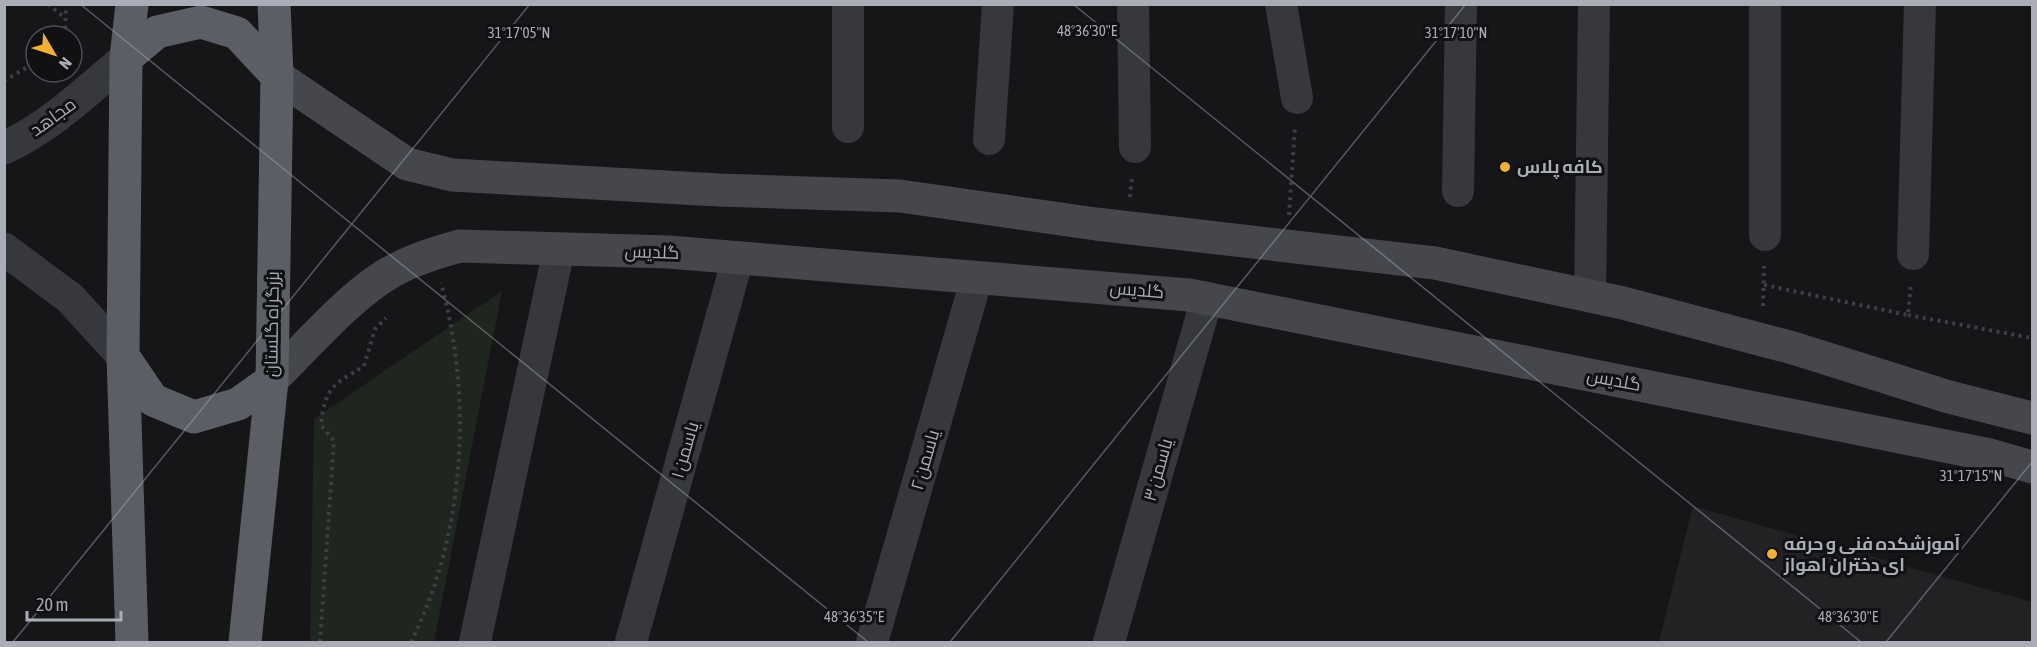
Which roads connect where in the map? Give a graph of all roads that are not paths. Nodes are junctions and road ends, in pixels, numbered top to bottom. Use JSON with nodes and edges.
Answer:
{"nodes":[{"id":1,"x":132,"y":4,"type":"edge"},
{"id":2,"x":274,"y":4,"type":"edge"},
{"id":3,"x":848,"y":4,"type":"edge"},
{"id":4,"x":998,"y":4,"type":"edge"},
{"id":5,"x":1133,"y":4,"type":"edge"},
{"id":6,"x":1281,"y":4,"type":"edge"},
{"id":7,"x":1461,"y":4,"type":"edge"},
{"id":8,"x":1594,"y":4,"type":"edge"},
{"id":9,"x":1765,"y":4,"type":"edge"},
{"id":10,"x":1920,"y":4,"type":"edge"},
{"id":11,"x":126,"y":58,"type":"junction"},
{"id":12,"x":277,"y":76,"type":"junction"},
{"id":13,"x":1297,"y":98,"type":"road end"},
{"id":14,"x":848,"y":127,"type":"dead end"},
{"id":15,"x":989,"y":138,"type":"dead end"},
{"id":16,"x":1135,"y":147,"type":"road end"},
{"id":17,"x":4,"y":148,"type":"edge"},
{"id":18,"x":1458,"y":190,"type":"dead end"},
{"id":19,"x":1765,"y":235,"type":"road end"},
{"id":20,"x":4,"y":249,"type":"edge"},
{"id":21,"x":559,"y":249,"type":"junction"},
{"id":22,"x":1913,"y":254,"type":"road end"},
{"id":23,"x":738,"y":258,"type":"junction"},
{"id":24,"x":977,"y":277,"type":"junction"},
{"id":25,"x":1590,"y":296,"type":"junction"},
{"id":26,"x":1207,"y":298,"type":"junction"},
{"id":27,"x":123,"y":356,"type":"junction"},
{"id":28,"x":272,"y":380,"type":"junction"},
{"id":29,"x":2032,"y":418,"type":"edge"},
{"id":30,"x":2032,"y":467,"type":"edge"},
{"id":31,"x":249,"y":636,"type":"edge"},
{"id":32,"x":130,"y":638,"type":"edge"},
{"id":33,"x":475,"y":642,"type":"edge"},
{"id":34,"x":631,"y":642,"type":"edge"},
{"id":35,"x":872,"y":642,"type":"edge"},
{"id":36,"x":1109,"y":642,"type":"edge"}],
"edges":[{"from":1,"to":11,"type":"highway"},
{"from":2,"to":12,"type":"highway","name":"بزرگراه گلستان"},
{"from":3,"to":14,"type":"street"},
{"from":4,"to":15,"type":"street"},
{"from":5,"to":16,"type":"street"},
{"from":6,"to":13,"type":"street"},
{"from":7,"to":18,"type":"street"},
{"from":8,"to":25,"type":"street"},
{"from":9,"to":19,"type":"street"},
{"from":10,"to":22,"type":"street"},
{"from":11,"to":12,"type":"highway"},
{"from":11,"to":17,"type":"street","name":"مجاهد"},
{"from":11,"to":27,"type":"highway"},
{"from":12,"to":25,"type":"main road"},
{"from":12,"to":28,"type":"highway","name":"بزرگراه گلستان"},
{"from":20,"to":27,"type":"street"},
{"from":21,"to":23,"type":"main road","name":"گلدیس"},
{"from":21,"to":28,"type":"main road","name":"گلدیس"},
{"from":21,"to":33,"type":"street"},
{"from":23,"to":24,"type":"main road","name":"گلدیس"},
{"from":23,"to":34,"type":"street","name":"یاسمن ۱"},
{"from":24,"to":26,"type":"main road","name":"گلدیس"},
{"from":24,"to":35,"type":"street","name":"یاسمن ۲"},
{"from":25,"to":29,"type":"main road"},
{"from":26,"to":30,"type":"main road","name":"گلدیس"},
{"from":26,"to":36,"type":"street","name":"یاسمن ۳"},
{"from":27,"to":28,"type":"highway"},
{"from":27,"to":32,"type":"highway"},
{"from":28,"to":31,"type":"highway","name":"بزرگراه گلستان"}]}
